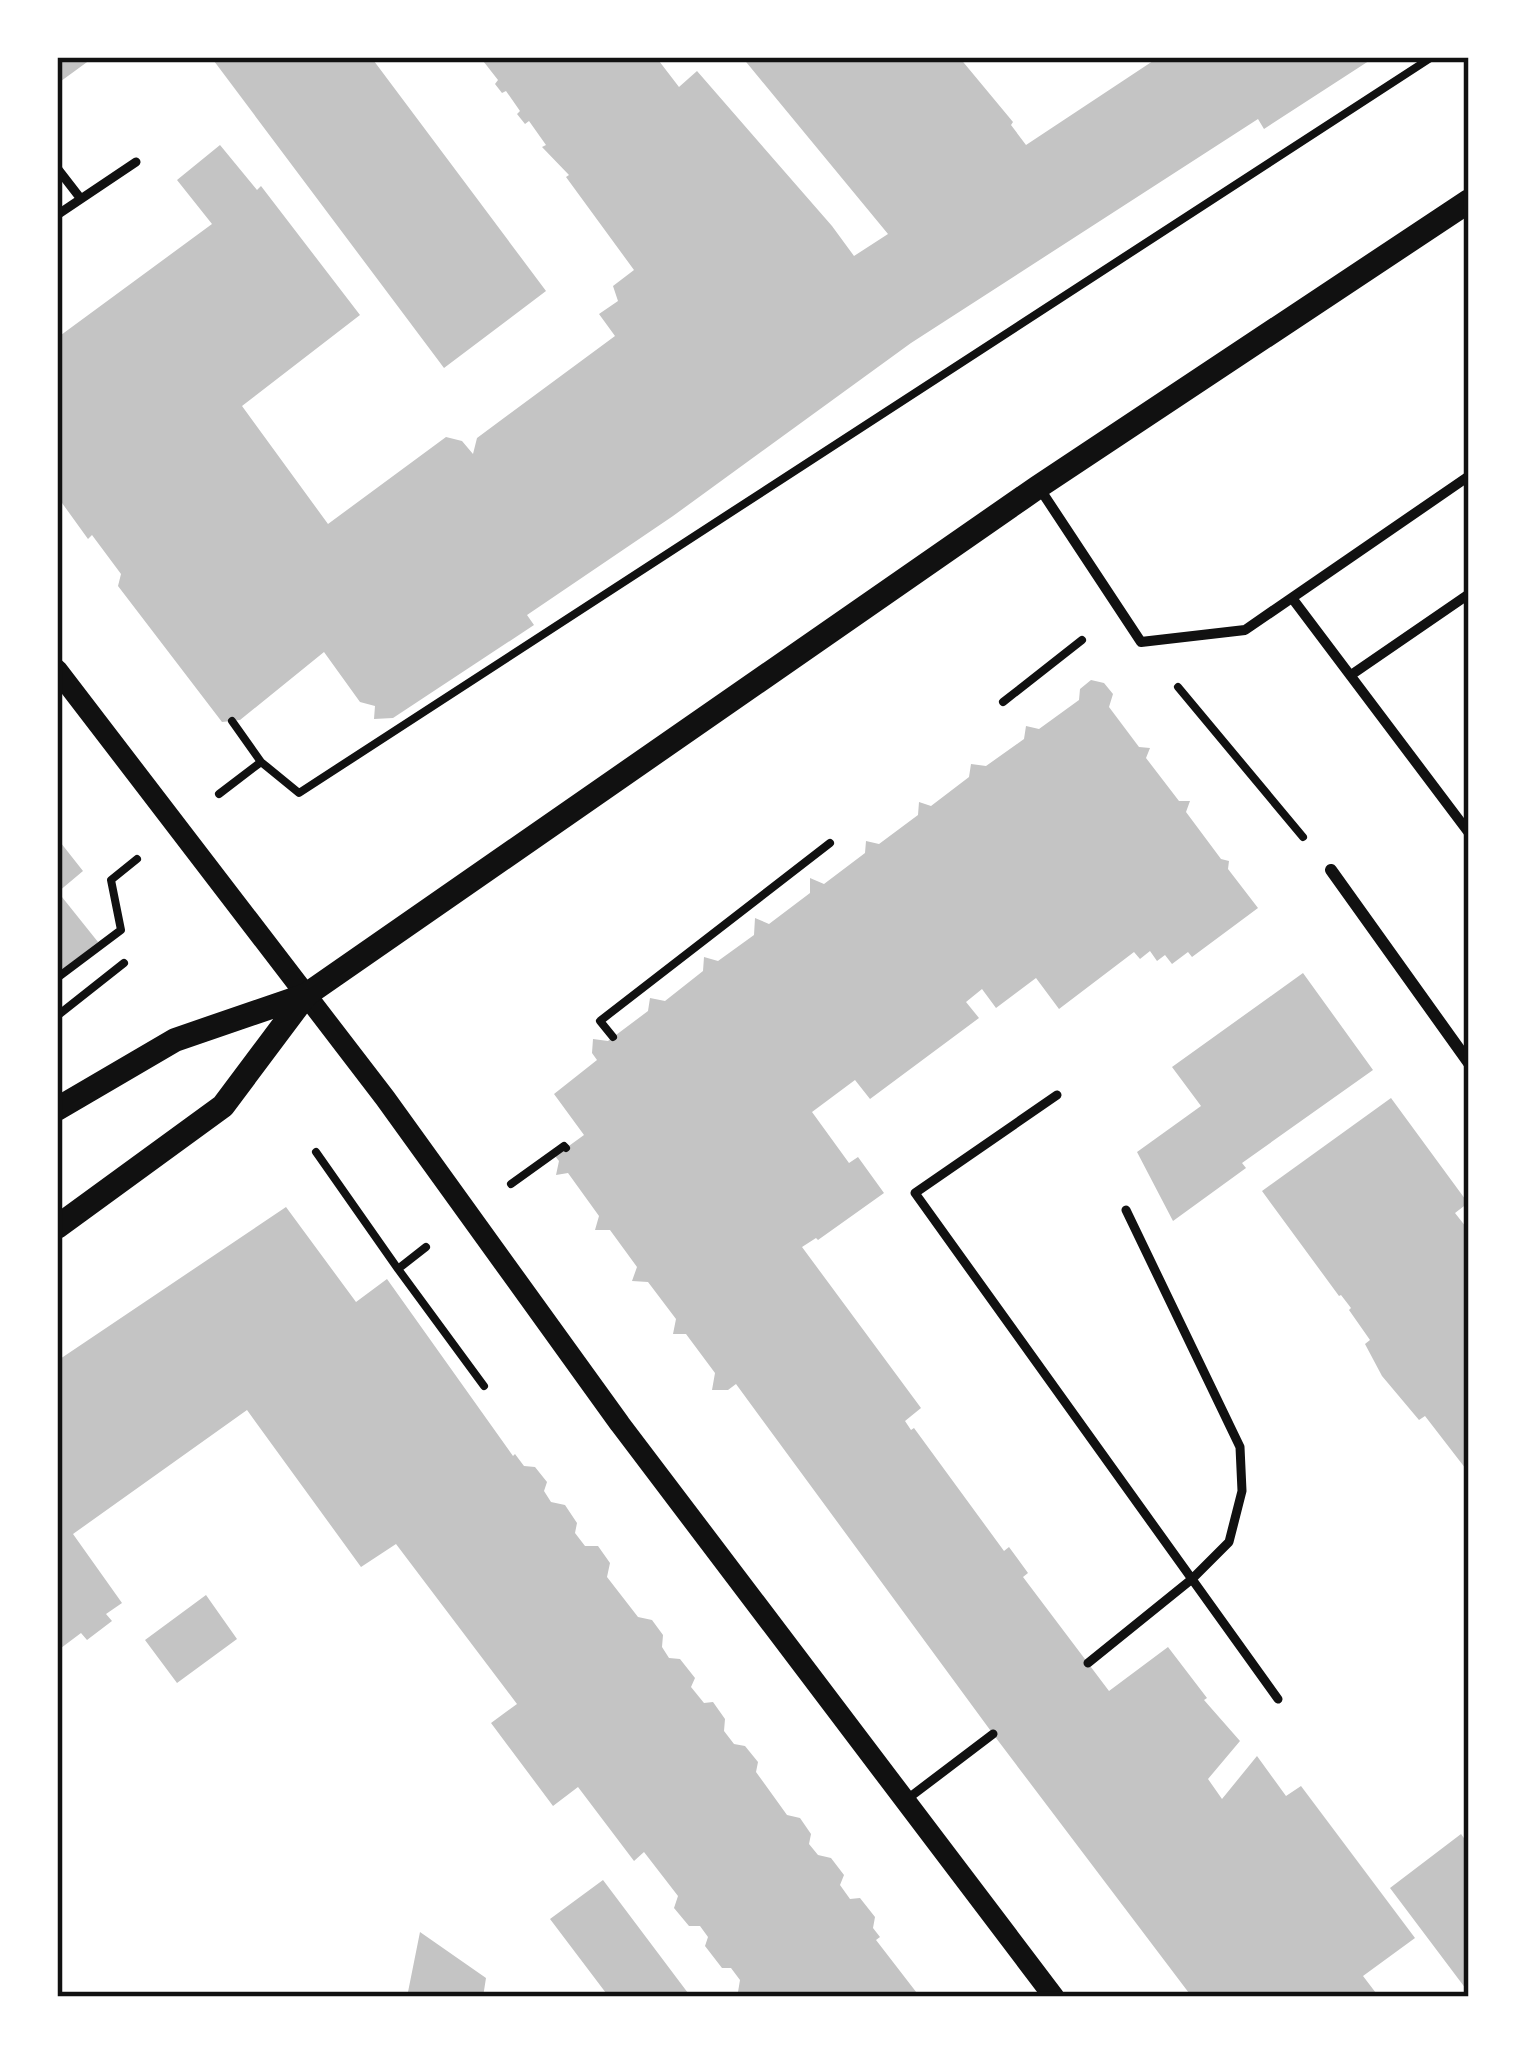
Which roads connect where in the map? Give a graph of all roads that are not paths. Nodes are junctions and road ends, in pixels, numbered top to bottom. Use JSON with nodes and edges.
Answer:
{"nodes":[{"id":1,"x":136,"y":162,"type":"dead end"},
{"id":2,"x":57,"y":168,"type":"edge"},
{"id":3,"x":81,"y":199,"type":"junction"},
{"id":4,"x":1469,"y":201,"type":"edge"},
{"id":5,"x":57,"y":215,"type":"edge"},
{"id":6,"x":1469,"y":476,"type":"edge"},
{"id":7,"x":1038,"y":487,"type":"junction"},
{"id":8,"x":1469,"y":594,"type":"edge"},
{"id":9,"x":1292,"y":598,"type":"junction"},
{"id":10,"x":57,"y":670,"type":"edge"},
{"id":11,"x":1351,"y":675,"type":"junction"},
{"id":12,"x":1469,"y":833,"type":"edge"},
{"id":13,"x":1331,"y":870,"type":"road end"},
{"id":14,"x":306,"y":995,"type":"junction"},
{"id":15,"x":1469,"y":1063,"type":"edge"},
{"id":16,"x":1057,"y":1095,"type":"dead end"},
{"id":17,"x":57,"y":1109,"type":"edge"},
{"id":18,"x":1126,"y":1210,"type":"dead end"},
{"id":19,"x":57,"y":1227,"type":"edge"},
{"id":20,"x":1192,"y":1579,"type":"junction"},
{"id":21,"x":1088,"y":1663,"type":"dead end"},
{"id":22,"x":1278,"y":1699,"type":"dead end"},
{"id":23,"x":993,"y":1734,"type":"dead end"},
{"id":24,"x":906,"y":1800,"type":"junction"},
{"id":25,"x":1054,"y":1997,"type":"edge"}],
"edges":[{"from":1,"to":3,"type":"lane"},
{"from":2,"to":3,"type":"lane"},
{"from":3,"to":5,"type":"lane"},
{"from":4,"to":7,"type":"main road"},
{"from":6,"to":9,"type":"street"},
{"from":7,"to":9,"type":"street"},
{"from":7,"to":14,"type":"main road"},
{"from":8,"to":11,"type":"street"},
{"from":9,"to":11,"type":"street"},
{"from":10,"to":14,"type":"street"},
{"from":11,"to":12,"type":"street"},
{"from":13,"to":15,"type":"street"},
{"from":14,"to":17,"type":"main road"},
{"from":14,"to":19,"type":"main road"},
{"from":14,"to":24,"type":"street"},
{"from":16,"to":20,"type":"lane"},
{"from":18,"to":20,"type":"lane"},
{"from":20,"to":21,"type":"lane"},
{"from":20,"to":22,"type":"lane"},
{"from":23,"to":24,"type":"lane"},
{"from":24,"to":25,"type":"street"}]}
